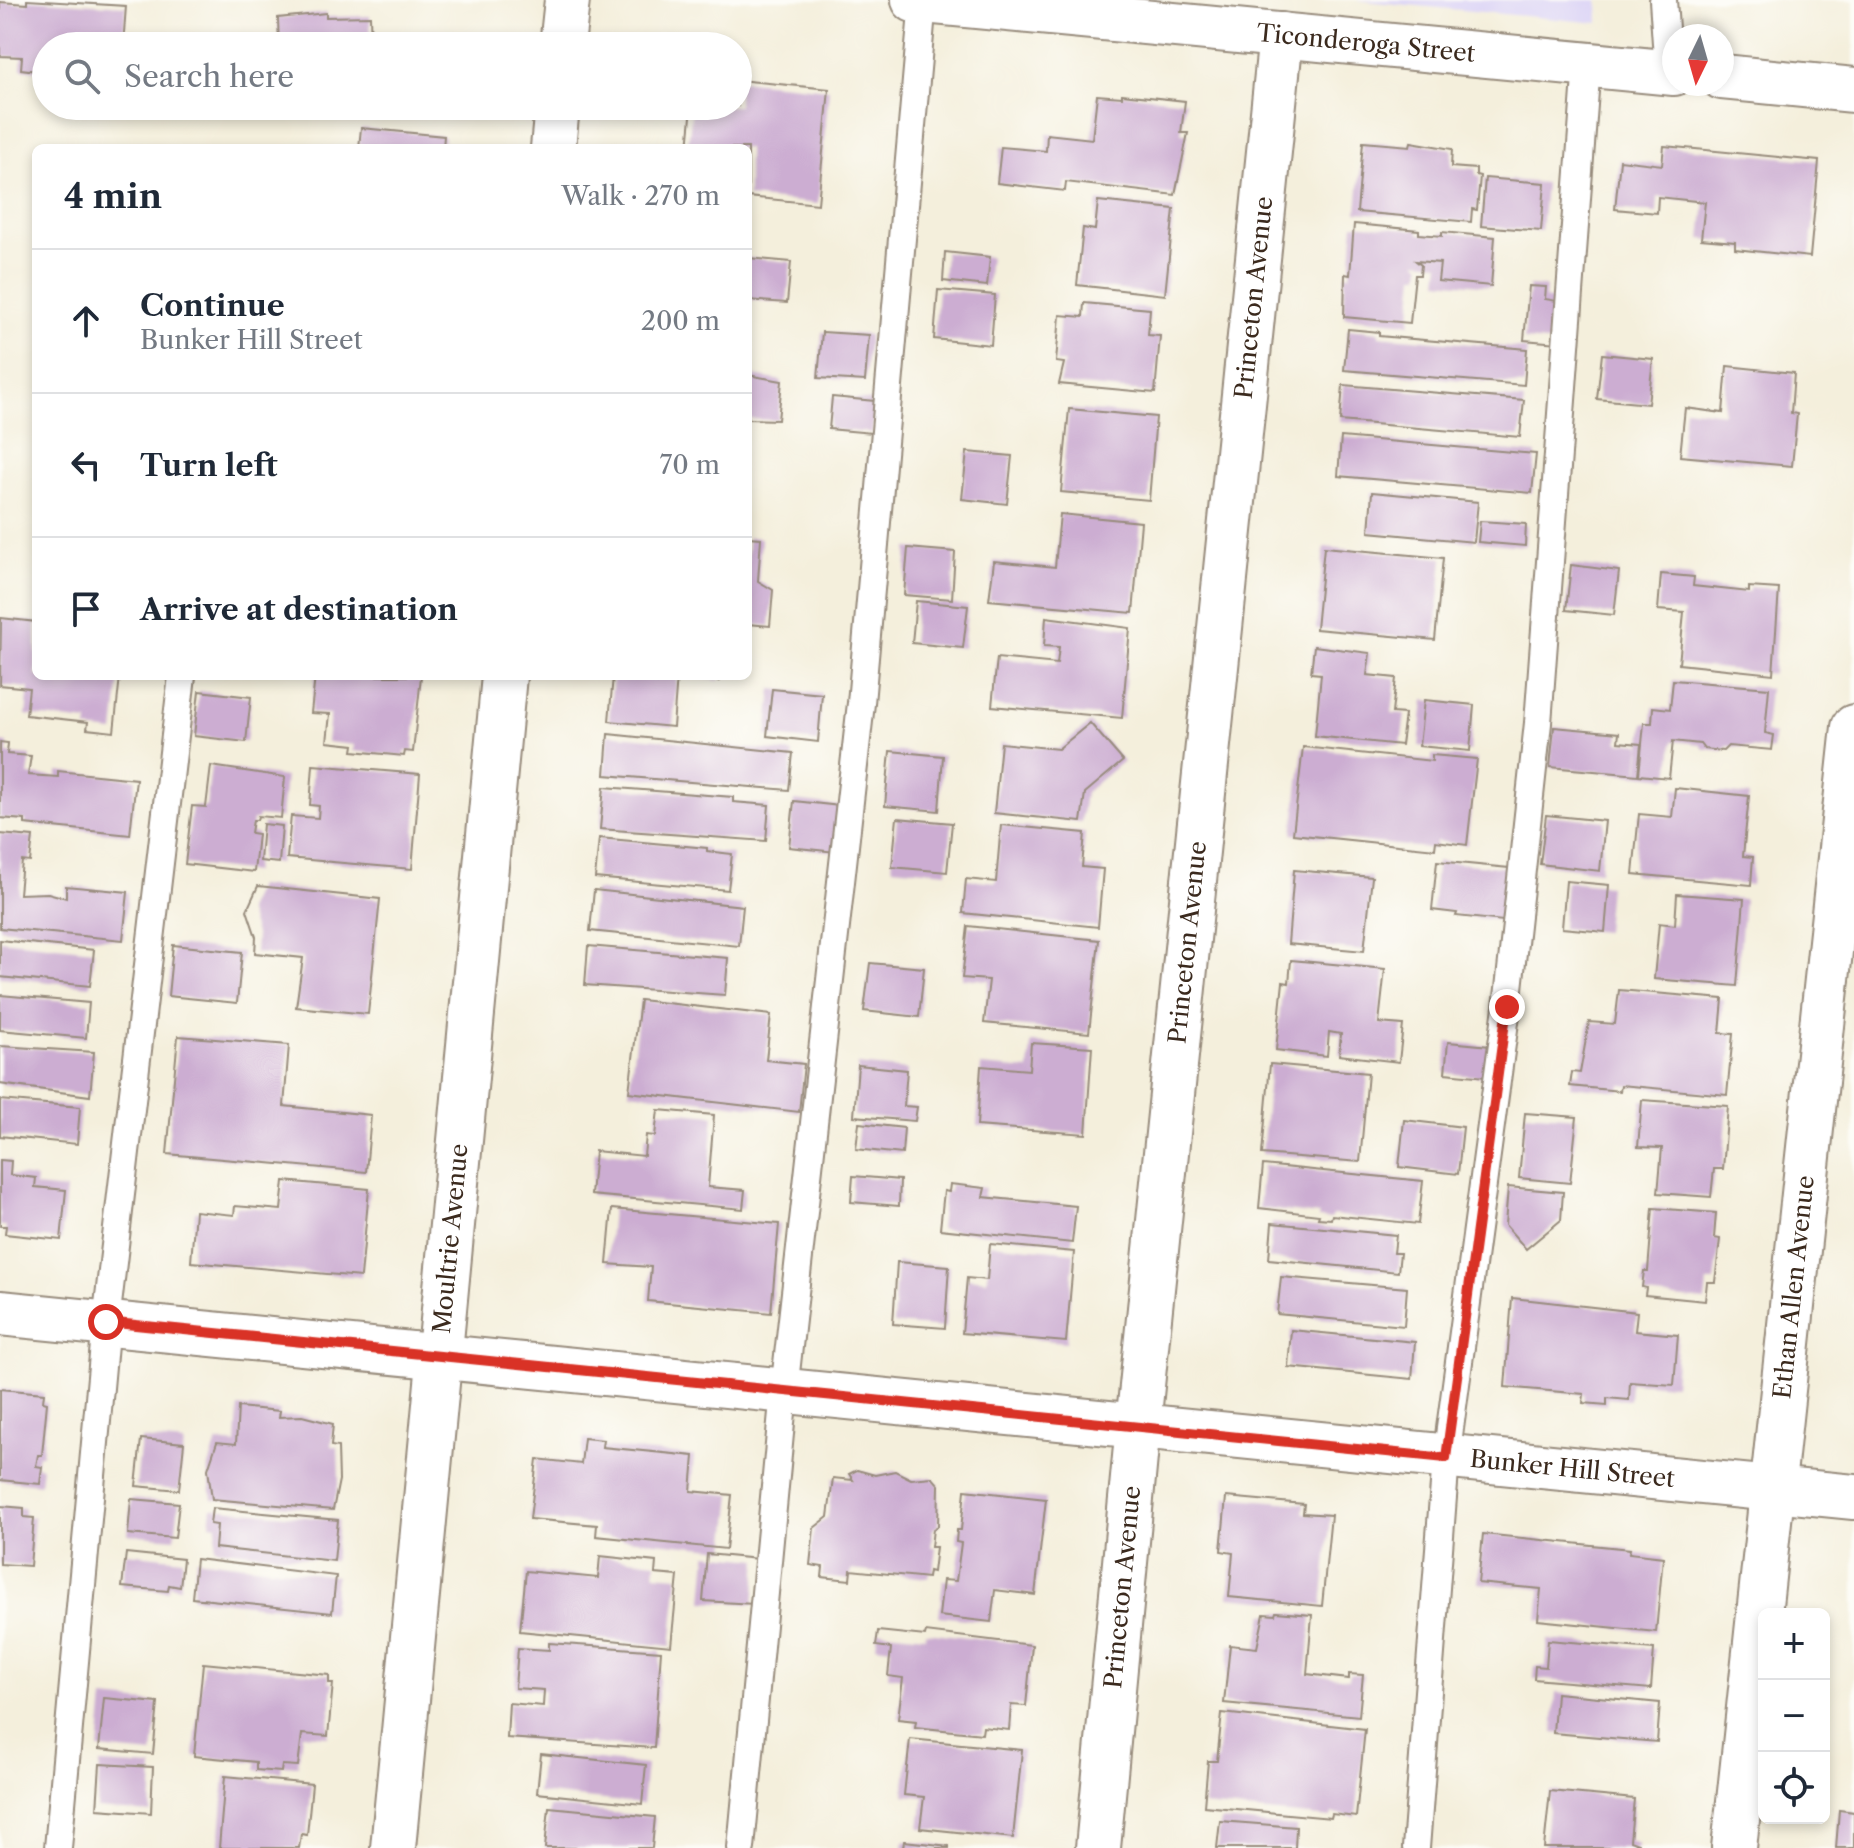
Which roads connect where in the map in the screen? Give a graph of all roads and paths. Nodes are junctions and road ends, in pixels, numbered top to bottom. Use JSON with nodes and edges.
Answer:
{"nodes":[{"id":1,"x":567,"y":0,"type":"edge"},
{"id":2,"x":914,"y":0,"type":"edge"},
{"id":3,"x":1663,"y":0,"type":"edge"},
{"id":4,"x":923,"y":1,"type":"edge"},
{"id":5,"x":1144,"y":11,"type":"edge"},
{"id":6,"x":1666,"y":24,"type":"edge"},
{"id":7,"x":564,"y":32,"type":"edge"},
{"id":8,"x":1281,"y":35,"type":"junction"},
{"id":9,"x":1587,"y":64,"type":"junction"},
{"id":10,"x":1662,"y":72,"type":"edge"},
{"id":11,"x":1734,"y":78,"type":"edge"},
{"id":12,"x":1854,"y":90,"type":"edge"},
{"id":13,"x":556,"y":120,"type":"edge"},
{"id":14,"x":553,"y":144,"type":"edge"},
{"id":15,"x":182,"y":680,"type":"edge"},
{"id":16,"x":504,"y":680,"type":"edge"},
{"id":17,"x":1854,"y":727,"type":"edge"},
{"id":18,"x":0,"y":1313,"type":"edge"},
{"id":19,"x":106,"y":1322,"type":"junction"},
{"id":20,"x":441,"y":1359,"type":"junction"},
{"id":21,"x":784,"y":1391,"type":"junction"},
{"id":22,"x":1138,"y":1425,"type":"junction"},
{"id":23,"x":1446,"y":1458,"type":"junction"},
{"id":24,"x":1770,"y":1490,"type":"junction"},
{"id":25,"x":1854,"y":1497,"type":"edge"},
{"id":26,"x":58,"y":1848,"type":"edge"},
{"id":27,"x":393,"y":1848,"type":"edge"},
{"id":28,"x":741,"y":1848,"type":"edge"},
{"id":29,"x":1098,"y":1848,"type":"edge"},
{"id":30,"x":1416,"y":1848,"type":"edge"},
{"id":31,"x":1734,"y":1848,"type":"edge"}],
"edges":[{"from":1,"to":7,"type":"street"},
{"from":2,"to":4,"type":"street","name":"Ticonderoga Street"},
{"from":3,"to":6,"type":"lane"},
{"from":4,"to":5,"type":"street","name":"Ticonderoga Street"},
{"from":4,"to":21,"type":"lane"},
{"from":5,"to":8,"type":"street","name":"Ticonderoga Street"},
{"from":8,"to":9,"type":"street","name":"Ticonderoga Street"},
{"from":8,"to":22,"type":"street","name":"Princeton Avenue"},
{"from":9,"to":10,"type":"street","name":"Ticonderoga Street"},
{"from":9,"to":23,"type":"lane"},
{"from":11,"to":12,"type":"street"},
{"from":13,"to":14,"type":"street"},
{"from":15,"to":19,"type":"lane"},
{"from":16,"to":20,"type":"street","name":"Moultrie Avenue"},
{"from":17,"to":24,"type":"street","name":"Ethan Allen Avenue"},
{"from":18,"to":19,"type":"street","name":"Bunker Hill Street"},
{"from":19,"to":20,"type":"street","name":"Bunker Hill Street"},
{"from":19,"to":26,"type":"lane"},
{"from":20,"to":21,"type":"street","name":"Bunker Hill Street"},
{"from":20,"to":27,"type":"street","name":"Moultrie Avenue"},
{"from":21,"to":22,"type":"street","name":"Bunker Hill Street"},
{"from":21,"to":28,"type":"lane"},
{"from":22,"to":23,"type":"street","name":"Bunker Hill Street"},
{"from":22,"to":29,"type":"street","name":"Princeton Avenue"},
{"from":23,"to":24,"type":"street","name":"Bunker Hill Street"},
{"from":23,"to":30,"type":"lane"},
{"from":24,"to":25,"type":"street","name":"Bunker Hill Street"},
{"from":24,"to":31,"type":"street","name":"Ethan Allen Avenue"}]}
